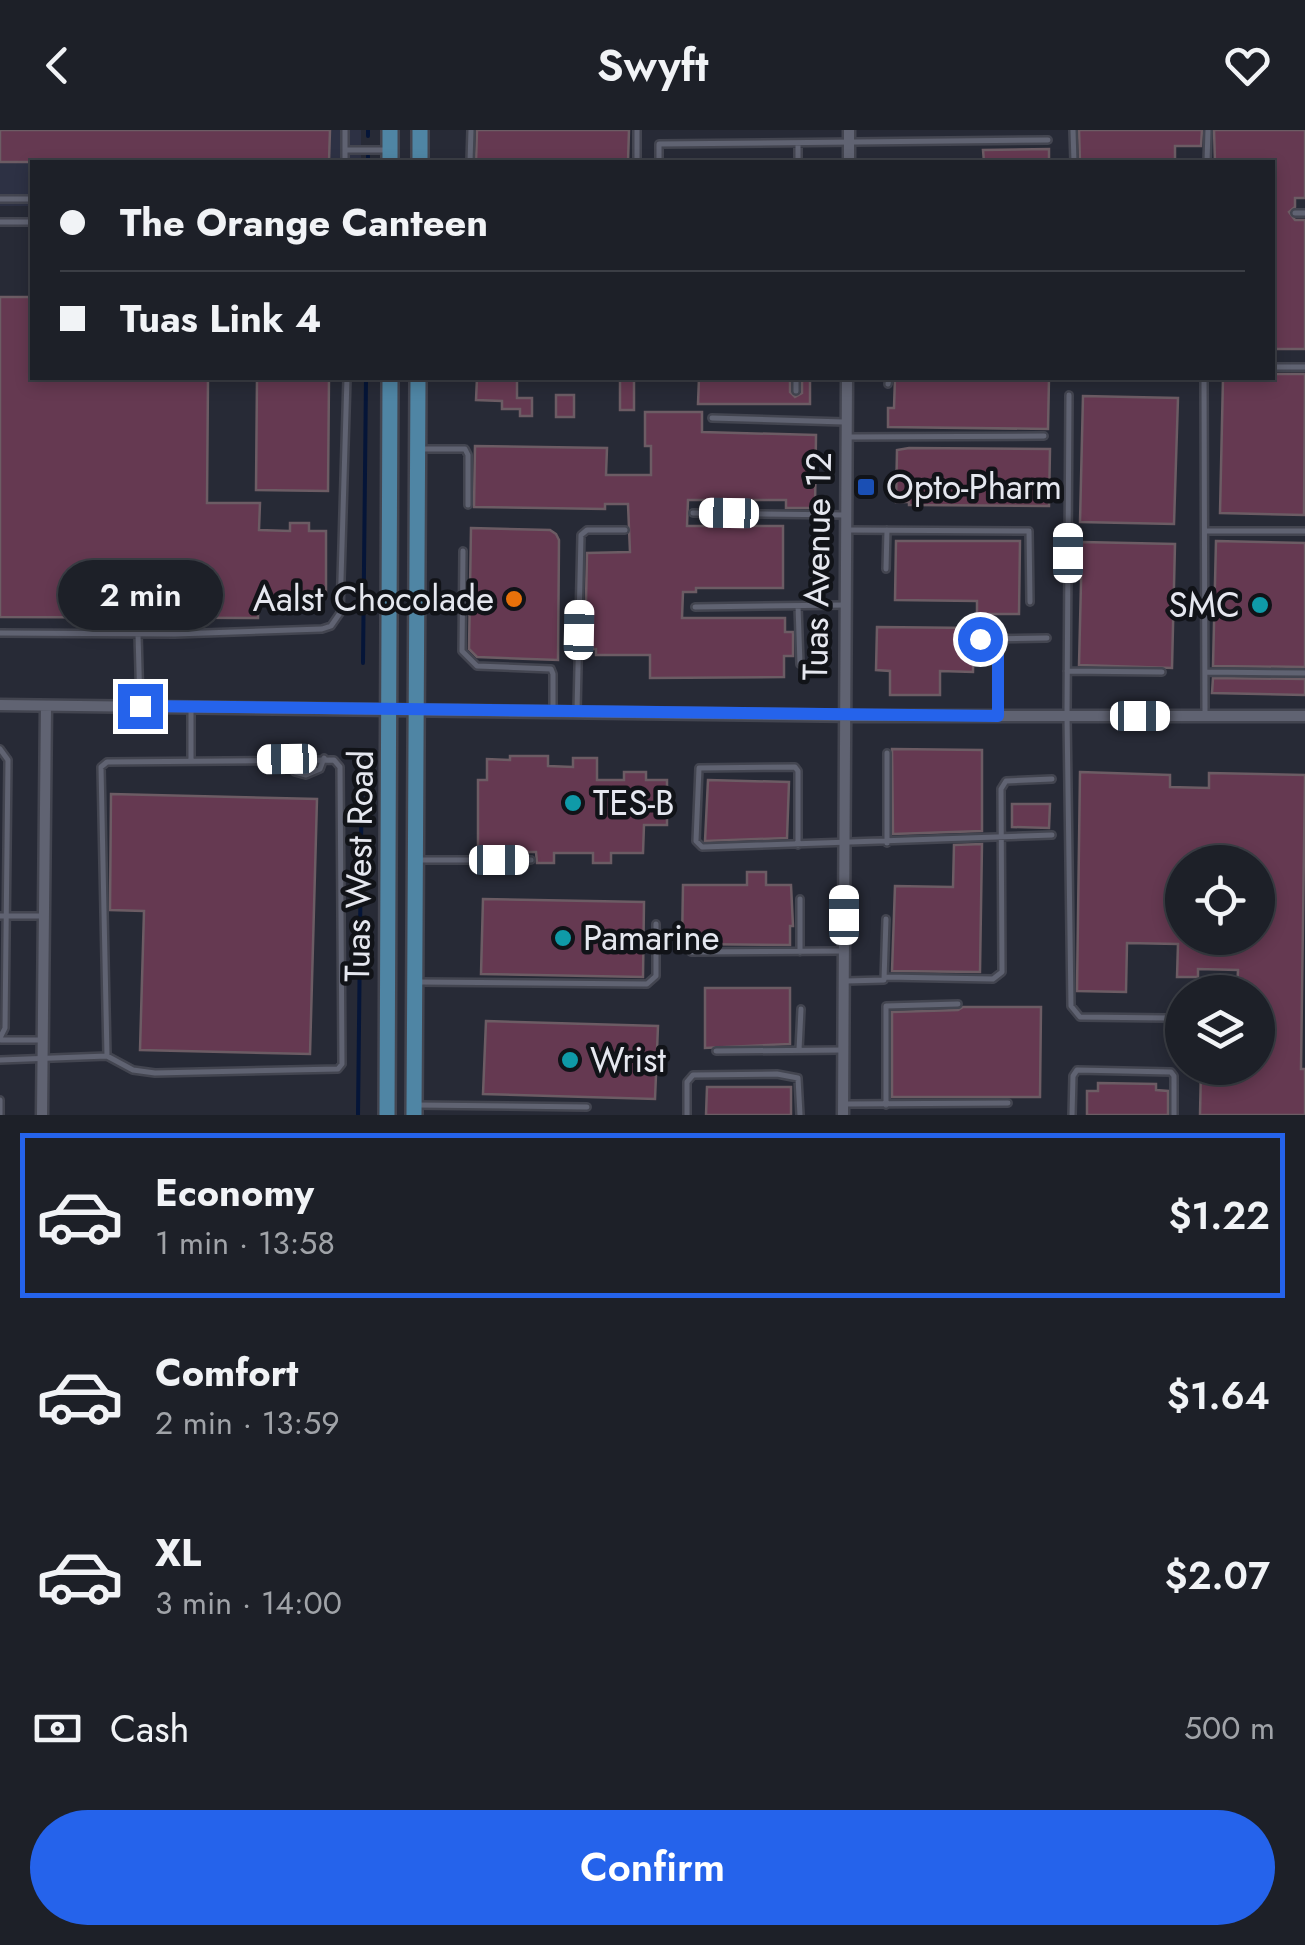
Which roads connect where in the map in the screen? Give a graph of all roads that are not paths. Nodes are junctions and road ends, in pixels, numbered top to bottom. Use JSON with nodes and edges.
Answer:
{"nodes":[{"id":1,"x":345,"y":130,"type":"edge"},
{"id":2,"x":390,"y":130,"type":"edge"},
{"id":3,"x":420,"y":130,"type":"edge"},
{"id":4,"x":471,"y":130,"type":"edge"},
{"id":5,"x":637,"y":130,"type":"edge"},
{"id":6,"x":849,"y":130,"type":"edge"},
{"id":7,"x":1074,"y":130,"type":"edge"},
{"id":8,"x":1208,"y":130,"type":"edge"},
{"id":9,"x":1048,"y":140,"type":"dead end"},
{"id":10,"x":798,"y":144,"type":"junction"},
{"id":11,"x":849,"y":144,"type":"junction"},
{"id":12,"x":345,"y":150,"type":"junction"},
{"id":13,"x":390,"y":156,"type":"edge"},
{"id":14,"x":345,"y":160,"type":"edge"},
{"id":15,"x":420,"y":160,"type":"edge"},
{"id":16,"x":470,"y":160,"type":"edge"},
{"id":17,"x":637,"y":160,"type":"edge"},
{"id":18,"x":659,"y":160,"type":"edge"},
{"id":19,"x":798,"y":160,"type":"edge"},
{"id":20,"x":849,"y":160,"type":"edge"},
{"id":21,"x":1074,"y":160,"type":"edge"},
{"id":22,"x":1208,"y":160,"type":"edge"},
{"id":23,"x":0,"y":199,"type":"edge"},
{"id":24,"x":30,"y":199,"type":"edge"},
{"id":25,"x":1295,"y":213,"type":"dead end"},
{"id":26,"x":1305,"y":213,"type":"edge"},
{"id":27,"x":0,"y":222,"type":"edge"},
{"id":28,"x":30,"y":222,"type":"edge"},
{"id":29,"x":1275,"y":367,"type":"edge"},
{"id":30,"x":1305,"y":367,"type":"edge"},
{"id":31,"x":347,"y":380,"type":"edge"},
{"id":32,"x":390,"y":380,"type":"edge"},
{"id":33,"x":418,"y":380,"type":"edge"},
{"id":34,"x":796,"y":380,"type":"edge"},
{"id":35,"x":847,"y":380,"type":"edge"},
{"id":36,"x":1204,"y":380,"type":"edge"},
{"id":37,"x":796,"y":391,"type":"dead end"},
{"id":38,"x":1068,"y":395,"type":"dead end"},
{"id":39,"x":712,"y":418,"type":"dead end"},
{"id":40,"x":846,"y":422,"type":"junction"},
{"id":41,"x":1044,"y":436,"type":"dead end"},
{"id":42,"x":846,"y":437,"type":"junction"},
{"id":43,"x":418,"y":450,"type":"junction"},
{"id":44,"x":468,"y":504,"type":"dead end"},
{"id":45,"x":694,"y":512,"type":"dead end"},
{"id":46,"x":846,"y":515,"type":"junction"},
{"id":47,"x":625,"y":530,"type":"dead end"},
{"id":48,"x":845,"y":530,"type":"junction"},
{"id":49,"x":887,"y":530,"type":"junction"},
{"id":50,"x":1205,"y":531,"type":"junction"},
{"id":51,"x":1305,"y":531,"type":"edge"},
{"id":52,"x":463,"y":551,"type":"dead end"},
{"id":53,"x":886,"y":569,"type":"dead end"},
{"id":54,"x":1030,"y":602,"type":"dead end"},
{"id":55,"x":844,"y":605,"type":"junction"},
{"id":56,"x":798,"y":606,"type":"junction"},
{"id":57,"x":695,"y":608,"type":"dead end"},
{"id":58,"x":0,"y":633,"type":"edge"},
{"id":59,"x":138,"y":634,"type":"junction"},
{"id":60,"x":1047,"y":638,"type":"dead end"},
{"id":61,"x":980,"y":639,"type":"dead end"},
{"id":62,"x":998,"y":639,"type":"junction"},
{"id":63,"x":800,"y":664,"type":"dead end"},
{"id":64,"x":1067,"y":671,"type":"junction"},
{"id":65,"x":1162,"y":672,"type":"dead end"},
{"id":66,"x":1206,"y":672,"type":"junction"},
{"id":67,"x":1305,"y":673,"type":"edge"},
{"id":68,"x":0,"y":705,"type":"edge"},
{"id":69,"x":46,"y":706,"type":"junction"},
{"id":70,"x":140,"y":706,"type":"junction"},
{"id":71,"x":190,"y":706,"type":"junction"},
{"id":72,"x":390,"y":708,"type":"junction"},
{"id":73,"x":416,"y":708,"type":"junction"},
{"id":74,"x":552,"y":710,"type":"junction"},
{"id":75,"x":578,"y":711,"type":"junction"},
{"id":76,"x":843,"y":716,"type":"junction"},
{"id":77,"x":998,"y":716,"type":"junction"},
{"id":78,"x":1067,"y":716,"type":"junction"},
{"id":79,"x":1205,"y":716,"type":"junction"},
{"id":80,"x":1305,"y":716,"type":"edge"},
{"id":81,"x":0,"y":748,"type":"edge"},
{"id":82,"x":886,"y":753,"type":"dead end"},
{"id":83,"x":324,"y":758,"type":"junction"},
{"id":84,"x":287,"y":759,"type":"junction"},
{"id":85,"x":192,"y":760,"type":"junction"},
{"id":86,"x":1052,"y":779,"type":"dead end"},
{"id":87,"x":1052,"y":836,"type":"dead end"},
{"id":88,"x":1003,"y":838,"type":"junction"},
{"id":89,"x":798,"y":844,"type":"junction"},
{"id":90,"x":844,"y":844,"type":"junction"},
{"id":91,"x":887,"y":844,"type":"junction"},
{"id":92,"x":415,"y":860,"type":"junction"},
{"id":93,"x":531,"y":860,"type":"dead end"},
{"id":94,"x":800,"y":899,"type":"dead end"},
{"id":95,"x":3,"y":916,"type":"edge"},
{"id":96,"x":44,"y":916,"type":"junction"},
{"id":97,"x":886,"y":919,"type":"dead end"},
{"id":98,"x":656,"y":924,"type":"dead end"},
{"id":99,"x":844,"y":951,"type":"junction"},
{"id":100,"x":692,"y":952,"type":"dead end"},
{"id":101,"x":800,"y":952,"type":"junction"},
{"id":102,"x":886,"y":977,"type":"junction"},
{"id":103,"x":414,"y":982,"type":"junction"},
{"id":104,"x":843,"y":982,"type":"junction"},
{"id":105,"x":958,"y":1004,"type":"dead end"},
{"id":106,"x":801,"y":1009,"type":"dead end"},
{"id":107,"x":1165,"y":1018,"type":"edge"},
{"id":108,"x":0,"y":1039,"type":"edge"},
{"id":109,"x":43,"y":1040,"type":"junction"},
{"id":110,"x":799,"y":1050,"type":"junction"},
{"id":111,"x":843,"y":1050,"type":"junction"},
{"id":112,"x":716,"y":1051,"type":"dead end"},
{"id":113,"x":107,"y":1056,"type":"junction"},
{"id":114,"x":43,"y":1059,"type":"junction"},
{"id":115,"x":0,"y":1060,"type":"edge"},
{"id":116,"x":0,"y":1100,"type":"edge"},
{"id":117,"x":1008,"y":1103,"type":"dead end"},
{"id":118,"x":886,"y":1105,"type":"junction"},
{"id":119,"x":588,"y":1108,"type":"dead end"},
{"id":120,"x":414,"y":1110,"type":"edge"},
{"id":121,"x":843,"y":1110,"type":"edge"},
{"id":122,"x":0,"y":1115,"type":"edge"},
{"id":123,"x":42,"y":1115,"type":"edge"},
{"id":124,"x":386,"y":1115,"type":"edge"},
{"id":125,"x":687,"y":1115,"type":"edge"},
{"id":126,"x":800,"y":1115,"type":"edge"},
{"id":127,"x":1072,"y":1115,"type":"edge"},
{"id":128,"x":1174,"y":1115,"type":"edge"}],
"edges":[{"from":1,"to":12,"type":"lane"},
{"from":2,"to":13,"type":"main road"},
{"from":3,"to":15,"type":"main road"},
{"from":4,"to":16,"type":"lane"},
{"from":5,"to":17,"type":"lane"},
{"from":6,"to":11,"type":"street"},
{"from":7,"to":21,"type":"lane"},
{"from":8,"to":22,"type":"lane"},
{"from":9,"to":11,"type":"lane"},
{"from":10,"to":11,"type":"lane"},
{"from":10,"to":18,"type":"lane"},
{"from":10,"to":19,"type":"lane"},
{"from":11,"to":20,"type":"street"},
{"from":12,"to":13,"type":"lane"},
{"from":12,"to":14,"type":"lane"},
{"from":23,"to":24,"type":"lane"},
{"from":25,"to":26,"type":"lane"},
{"from":27,"to":28,"type":"lane"},
{"from":29,"to":30,"type":"lane"},
{"from":31,"to":59,"type":"lane"},
{"from":32,"to":72,"type":"main road","name":"Tuas West Road"},
{"from":33,"to":43,"type":"main road","name":"Tuas West Road"},
{"from":34,"to":37,"type":"lane"},
{"from":35,"to":40,"type":"street","name":"Tuas Avenue 12"},
{"from":36,"to":50,"type":"lane"},
{"from":38,"to":64,"type":"lane"},
{"from":39,"to":40,"type":"lane"},
{"from":40,"to":42,"type":"street","name":"Tuas Avenue 12"},
{"from":41,"to":42,"type":"lane"},
{"from":42,"to":46,"type":"street","name":"Tuas Avenue 12"},
{"from":43,"to":44,"type":"lane"},
{"from":43,"to":73,"type":"main road","name":"Tuas West Road"},
{"from":45,"to":46,"type":"lane"},
{"from":46,"to":48,"type":"street","name":"Tuas Avenue 12"},
{"from":47,"to":75,"type":"lane"},
{"from":48,"to":49,"type":"lane"},
{"from":48,"to":55,"type":"street","name":"Tuas Avenue 12"},
{"from":49,"to":53,"type":"lane"},
{"from":49,"to":54,"type":"lane"},
{"from":50,"to":51,"type":"lane"},
{"from":50,"to":66,"type":"lane"},
{"from":52,"to":74,"type":"lane"},
{"from":55,"to":56,"type":"lane"},
{"from":55,"to":76,"type":"street","name":"Tuas Avenue 12"},
{"from":56,"to":57,"type":"lane"},
{"from":56,"to":63,"type":"lane"},
{"from":58,"to":59,"type":"lane"},
{"from":59,"to":70,"type":"lane"},
{"from":60,"to":62,"type":"lane"},
{"from":61,"to":62,"type":"lane"},
{"from":62,"to":77,"type":"lane"},
{"from":64,"to":65,"type":"lane"},
{"from":64,"to":78,"type":"lane"},
{"from":66,"to":67,"type":"lane"},
{"from":66,"to":79,"type":"lane"},
{"from":68,"to":69,"type":"street"},
{"from":69,"to":70,"type":"street"},
{"from":69,"to":96,"type":"street"},
{"from":70,"to":71,"type":"street"},
{"from":71,"to":72,"type":"street"},
{"from":71,"to":85,"type":"lane"},
{"from":72,"to":73,"type":"street"},
{"from":72,"to":124,"type":"main road","name":"Tuas West Road"},
{"from":73,"to":74,"type":"street"},
{"from":73,"to":92,"type":"main road","name":"Tuas West Road"},
{"from":74,"to":75,"type":"street"},
{"from":75,"to":76,"type":"street"},
{"from":76,"to":77,"type":"street"},
{"from":76,"to":90,"type":"street","name":"Tuas Avenue 12"},
{"from":77,"to":78,"type":"street"},
{"from":78,"to":79,"type":"street"},
{"from":78,"to":107,"type":"lane"},
{"from":79,"to":80,"type":"street"},
{"from":81,"to":95,"type":"lane"},
{"from":82,"to":91,"type":"lane"},
{"from":83,"to":84,"type":"lane"},
{"from":83,"to":84,"type":"lane"},
{"from":83,"to":113,"type":"lane"},
{"from":84,"to":85,"type":"lane"},
{"from":85,"to":113,"type":"lane"},
{"from":86,"to":88,"type":"lane"},
{"from":87,"to":88,"type":"lane"},
{"from":88,"to":91,"type":"lane"},
{"from":88,"to":102,"type":"lane"},
{"from":89,"to":89,"type":"lane"},
{"from":89,"to":90,"type":"lane"},
{"from":90,"to":91,"type":"lane"},
{"from":90,"to":99,"type":"street","name":"Tuas Avenue 12"},
{"from":92,"to":93,"type":"lane"},
{"from":92,"to":103,"type":"main road","name":"Tuas West Road"},
{"from":94,"to":101,"type":"lane"},
{"from":95,"to":96,"type":"lane"},
{"from":95,"to":108,"type":"lane"},
{"from":96,"to":109,"type":"street"},
{"from":97,"to":102,"type":"lane"},
{"from":98,"to":103,"type":"lane"},
{"from":99,"to":101,"type":"lane"},
{"from":99,"to":104,"type":"street","name":"Tuas Avenue 12"},
{"from":100,"to":101,"type":"lane"},
{"from":102,"to":104,"type":"lane"},
{"from":103,"to":120,"type":"main road","name":"Tuas West Road"},
{"from":104,"to":111,"type":"street","name":"Tuas Avenue 12"},
{"from":105,"to":118,"type":"lane"},
{"from":106,"to":110,"type":"lane"},
{"from":108,"to":109,"type":"lane"},
{"from":109,"to":114,"type":"street"},
{"from":110,"to":111,"type":"lane"},
{"from":110,"to":112,"type":"lane"},
{"from":111,"to":121,"type":"street","name":"Tuas Avenue 12"},
{"from":113,"to":114,"type":"lane"},
{"from":114,"to":115,"type":"lane"},
{"from":114,"to":123,"type":"street"},
{"from":116,"to":122,"type":"lane"},
{"from":117,"to":118,"type":"lane"},
{"from":118,"to":121,"type":"lane"},
{"from":119,"to":120,"type":"lane"},
{"from":125,"to":126,"type":"lane"},
{"from":127,"to":128,"type":"lane"}]}
